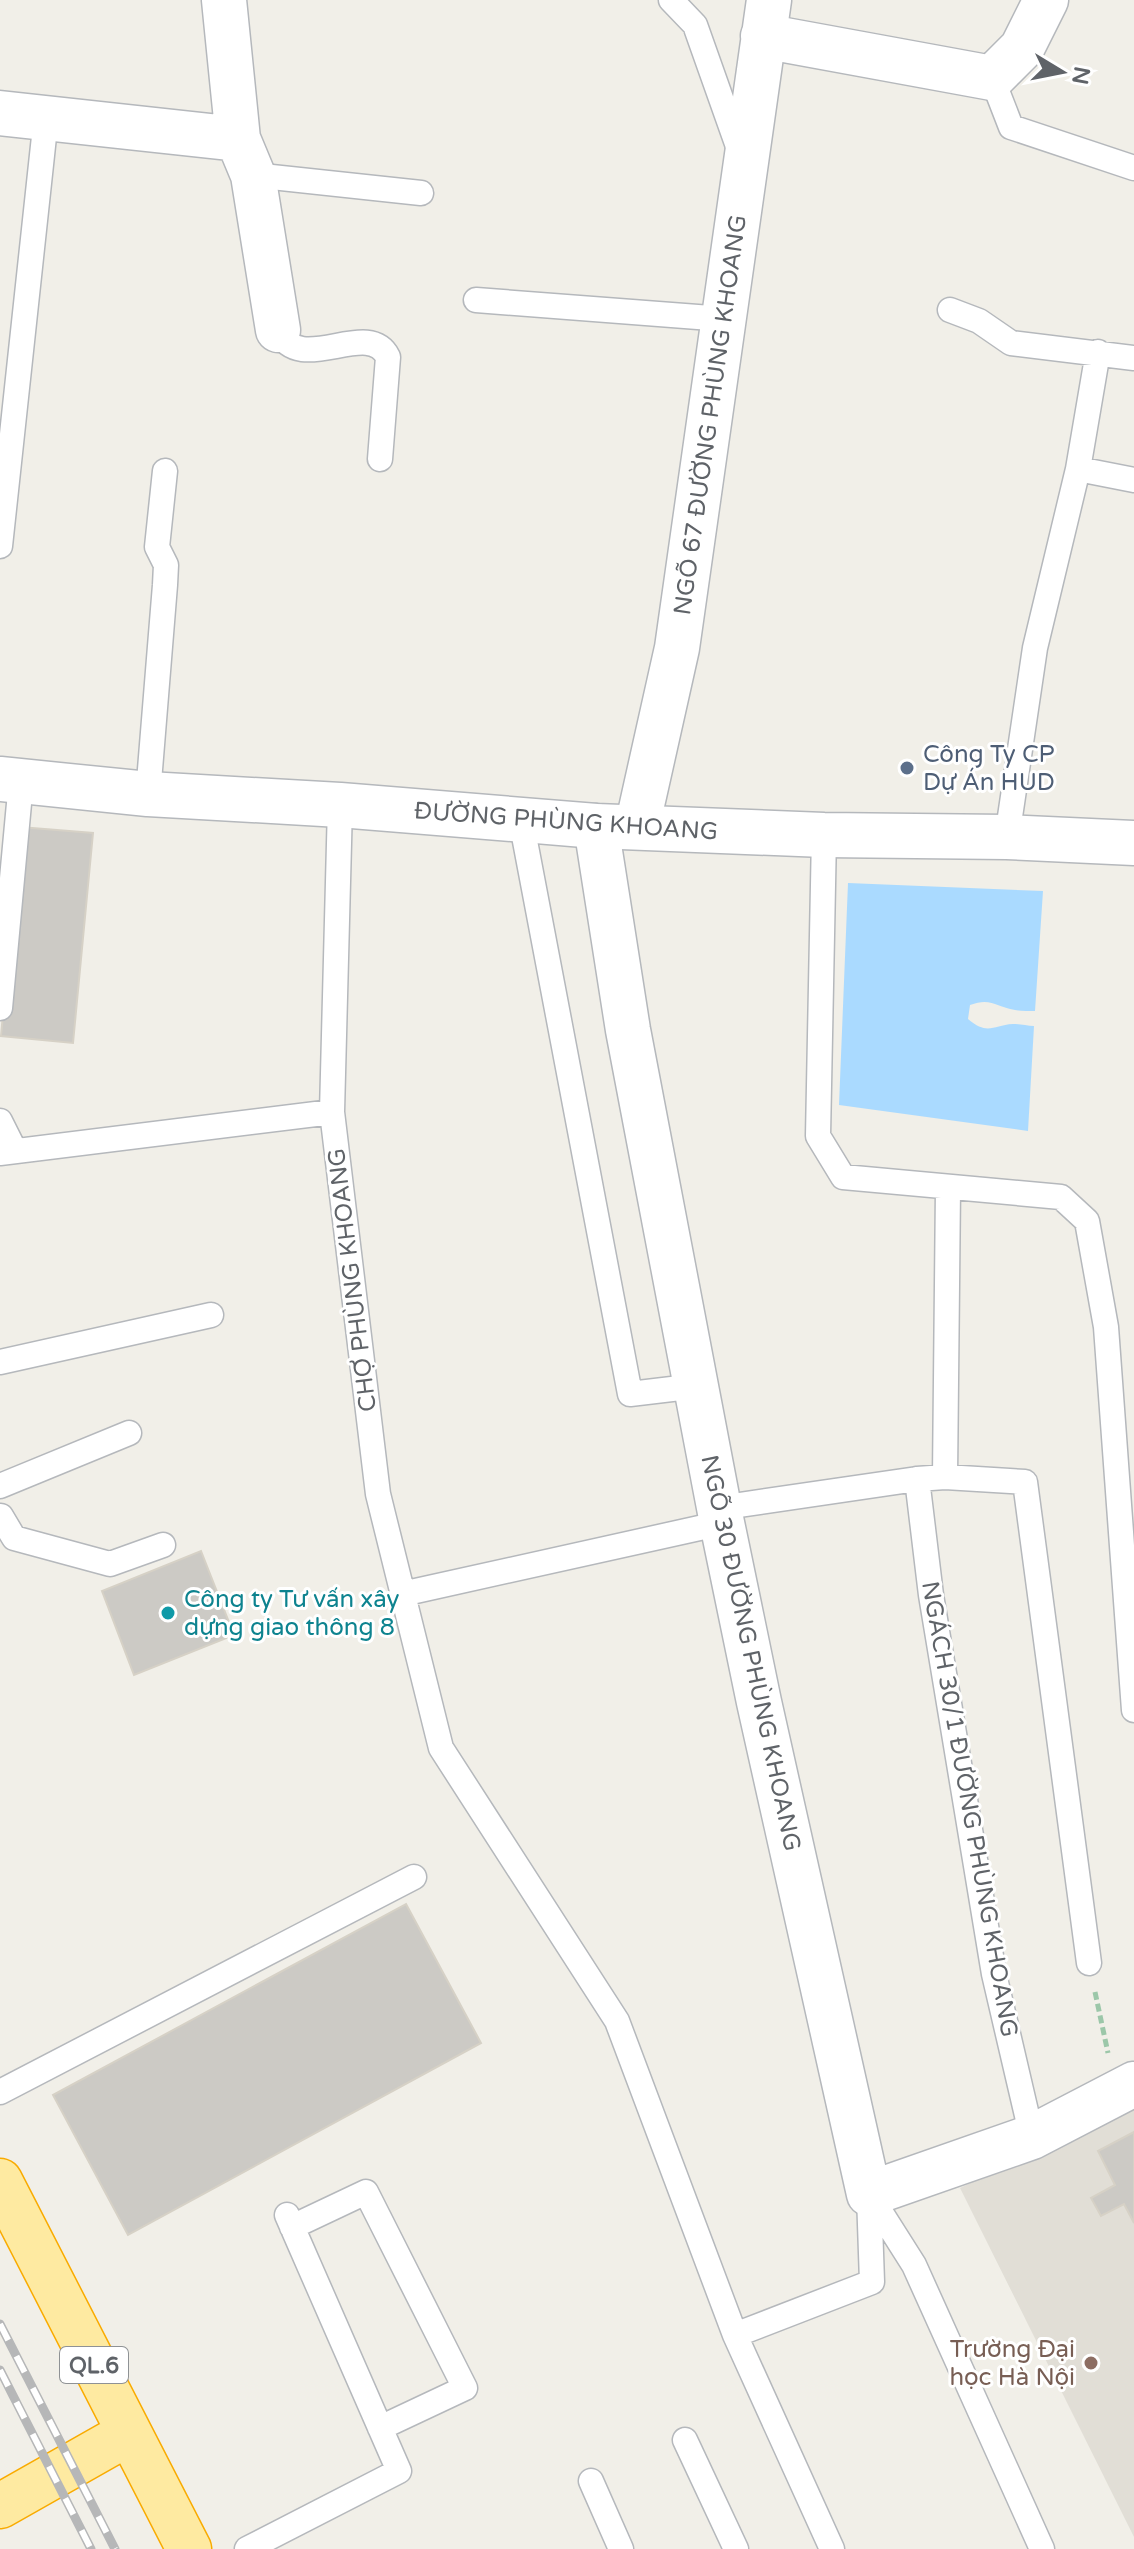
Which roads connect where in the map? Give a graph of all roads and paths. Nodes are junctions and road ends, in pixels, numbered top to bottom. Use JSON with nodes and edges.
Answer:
{"nodes":[{"id":1,"x":224,"y":0,"type":"edge"},
{"id":2,"x":671,"y":0,"type":"edge"},
{"id":3,"x":1046,"y":0,"type":"edge"},
{"id":4,"x":766,"y":18,"type":"edge"},
{"id":5,"x":992,"y":78,"type":"junction"},
{"id":6,"x":0,"y":113,"type":"edge"},
{"id":7,"x":46,"y":118,"type":"junction"},
{"id":8,"x":245,"y":157,"type":"junction"},
{"id":9,"x":745,"y":165,"type":"junction"},
{"id":10,"x":1134,"y":168,"type":"edge"},
{"id":11,"x":421,"y":193,"type":"dead end"},
{"id":12,"x":476,"y":300,"type":"dead end"},
{"id":13,"x":950,"y":310,"type":"dead end"},
{"id":14,"x":724,"y":319,"type":"junction"},
{"id":15,"x":278,"y":330,"type":"joint"},
{"id":16,"x":1098,"y":352,"type":"junction"},
{"id":17,"x":1134,"y":358,"type":"edge"},
{"id":18,"x":380,"y":459,"type":"dead end"},
{"id":19,"x":1078,"y":469,"type":"junction"},
{"id":20,"x":165,"y":471,"type":"dead end"},
{"id":21,"x":1134,"y":480,"type":"edge"},
{"id":22,"x":0,"y":546,"type":"edge"},
{"id":23,"x":10,"y":780,"type":"edge"},
{"id":24,"x":148,"y":794,"type":"junction"},
{"id":25,"x":340,"y":805,"type":"junction"},
{"id":26,"x":521,"y":820,"type":"junction"},
{"id":27,"x":616,"y":826,"type":"junction"},
{"id":28,"x":824,"y":835,"type":"junction"},
{"id":29,"x":1007,"y":837,"type":"junction"},
{"id":30,"x":1134,"y":843,"type":"edge"},
{"id":31,"x":0,"y":1008,"type":"edge"},
{"id":32,"x":332,"y":1112,"type":"junction"},
{"id":33,"x":0,"y":1121,"type":"edge"},
{"id":34,"x":8,"y":1152,"type":"edge"},
{"id":35,"x":948,"y":1188,"type":"junction"},
{"id":36,"x":211,"y":1315,"type":"dead end"},
{"id":37,"x":0,"y":1362,"type":"edge"},
{"id":38,"x":697,"y":1386,"type":"junction"},
{"id":39,"x":129,"y":1433,"type":"dead end"},
{"id":40,"x":1124,"y":1447,"type":"edge"},
{"id":41,"x":945,"y":1477,"type":"junction"},
{"id":42,"x":917,"y":1479,"type":"junction"},
{"id":43,"x":0,"y":1486,"type":"edge"},
{"id":44,"x":0,"y":1515,"type":"edge"},
{"id":45,"x":720,"y":1516,"type":"junction"},
{"id":46,"x":163,"y":1545,"type":"dead end"},
{"id":47,"x":402,"y":1594,"type":"junction"},
{"id":48,"x":1133,"y":1700,"type":"edge"},
{"id":49,"x":414,"y":1877,"type":"dead end"},
{"id":50,"x":1089,"y":1963,"type":"joint"},
{"id":51,"x":1125,"y":2089,"type":"edge"},
{"id":52,"x":0,"y":2092,"type":"edge"},
{"id":53,"x":1032,"y":2137,"type":"junction"},
{"id":54,"x":0,"y":2181,"type":"edge"},
{"id":55,"x":869,"y":2194,"type":"junction"},
{"id":56,"x":735,"y":2335,"type":"junction"},
{"id":57,"x":380,"y":2428,"type":"junction"},
{"id":58,"x":129,"y":2433,"type":"junction"},
{"id":59,"x":685,"y":2440,"type":"dead end"},
{"id":60,"x":591,"y":2481,"type":"dead end"},
{"id":61,"x":0,"y":2506,"type":"edge"},
{"id":62,"x":189,"y":2549,"type":"edge"},
{"id":63,"x":247,"y":2549,"type":"edge"},
{"id":64,"x":621,"y":2549,"type":"edge"},
{"id":65,"x":736,"y":2549,"type":"edge"},
{"id":66,"x":832,"y":2549,"type":"edge"},
{"id":67,"x":1042,"y":2549,"type":"edge"}],
"edges":[{"from":1,"to":8,"type":"street"},
{"from":2,"to":9,"type":"lane"},
{"from":3,"to":5,"type":"street"},
{"from":4,"to":5,"type":"street"},
{"from":4,"to":9,"type":"street","name":"NGÕ 67 ĐƯỜNG PHÙNG KHOANG"},
{"from":5,"to":10,"type":"lane"},
{"from":6,"to":7,"type":"street"},
{"from":7,"to":8,"type":"street"},
{"from":7,"to":22,"type":"lane"},
{"from":8,"to":11,"type":"lane"},
{"from":8,"to":15,"type":"street"},
{"from":9,"to":14,"type":"street","name":"NGÕ 67 ĐƯỜNG PHÙNG KHOANG"},
{"from":12,"to":14,"type":"lane"},
{"from":13,"to":16,"type":"lane"},
{"from":14,"to":27,"type":"street","name":"NGÕ 67 ĐƯỜNG PHÙNG KHOANG"},
{"from":15,"to":18,"type":"lane"},
{"from":16,"to":17,"type":"lane"},
{"from":16,"to":19,"type":"lane"},
{"from":19,"to":21,"type":"lane"},
{"from":19,"to":29,"type":"lane"},
{"from":20,"to":24,"type":"lane"},
{"from":23,"to":24,"type":"street","name":"ĐƯỜNG PHÙNG KHOANG"},
{"from":23,"to":31,"type":"lane"},
{"from":24,"to":25,"type":"street","name":"ĐƯỜNG PHÙNG KHOANG"},
{"from":25,"to":26,"type":"street","name":"ĐƯỜNG PHÙNG KHOANG"},
{"from":25,"to":32,"type":"lane","name":"CHỢ PHÙNG KHOANG"},
{"from":26,"to":27,"type":"street","name":"ĐƯỜNG PHÙNG KHOANG"},
{"from":26,"to":38,"type":"lane"},
{"from":27,"to":28,"type":"street","name":"ĐƯỜNG PHÙNG KHOANG"},
{"from":27,"to":38,"type":"street","name":"NGÕ 30 ĐƯỜNG PHÙNG KHOANG"},
{"from":28,"to":29,"type":"street","name":"ĐƯỜNG PHÙNG KHOANG"},
{"from":28,"to":35,"type":"lane"},
{"from":29,"to":30,"type":"street","name":"ĐƯỜNG PHÙNG KHOANG"},
{"from":32,"to":34,"type":"lane"},
{"from":32,"to":47,"type":"lane","name":"CHỢ PHÙNG KHOANG"},
{"from":33,"to":34,"type":"lane"},
{"from":35,"to":40,"type":"lane"},
{"from":35,"to":41,"type":"lane"},
{"from":36,"to":37,"type":"lane"},
{"from":38,"to":45,"type":"street","name":"NGÕ 30 ĐƯỜNG PHÙNG KHOANG"},
{"from":39,"to":43,"type":"lane"},
{"from":40,"to":48,"type":"lane"},
{"from":41,"to":42,"type":"lane"},
{"from":41,"to":50,"type":"lane"},
{"from":42,"to":45,"type":"lane"},
{"from":42,"to":53,"type":"lane","name":"NGÁCH 30/1 ĐƯỜNG PHÙNG KHOANG"},
{"from":44,"to":46,"type":"lane"},
{"from":45,"to":47,"type":"lane"},
{"from":45,"to":55,"type":"street","name":"NGÕ 30 ĐƯỜNG PHÙNG KHOANG"},
{"from":47,"to":56,"type":"lane","name":"CHỢ PHÙNG KHOANG"},
{"from":49,"to":52,"type":"lane"},
{"from":50,"to":51,"type":"path"},
{"from":51,"to":53,"type":"street"},
{"from":53,"to":55,"type":"street"},
{"from":54,"to":58,"type":"highway","number":"QL.6"},
{"from":55,"to":56,"type":"lane"},
{"from":55,"to":67,"type":"lane"},
{"from":56,"to":66,"type":"lane","name":"CHỢ PHÙNG KHOANG"},
{"from":57,"to":57,"type":"lane"},
{"from":57,"to":63,"type":"lane"},
{"from":58,"to":61,"type":"highway"},
{"from":58,"to":62,"type":"highway","number":"QL.6"},
{"from":59,"to":65,"type":"lane"},
{"from":60,"to":64,"type":"lane"}]}
